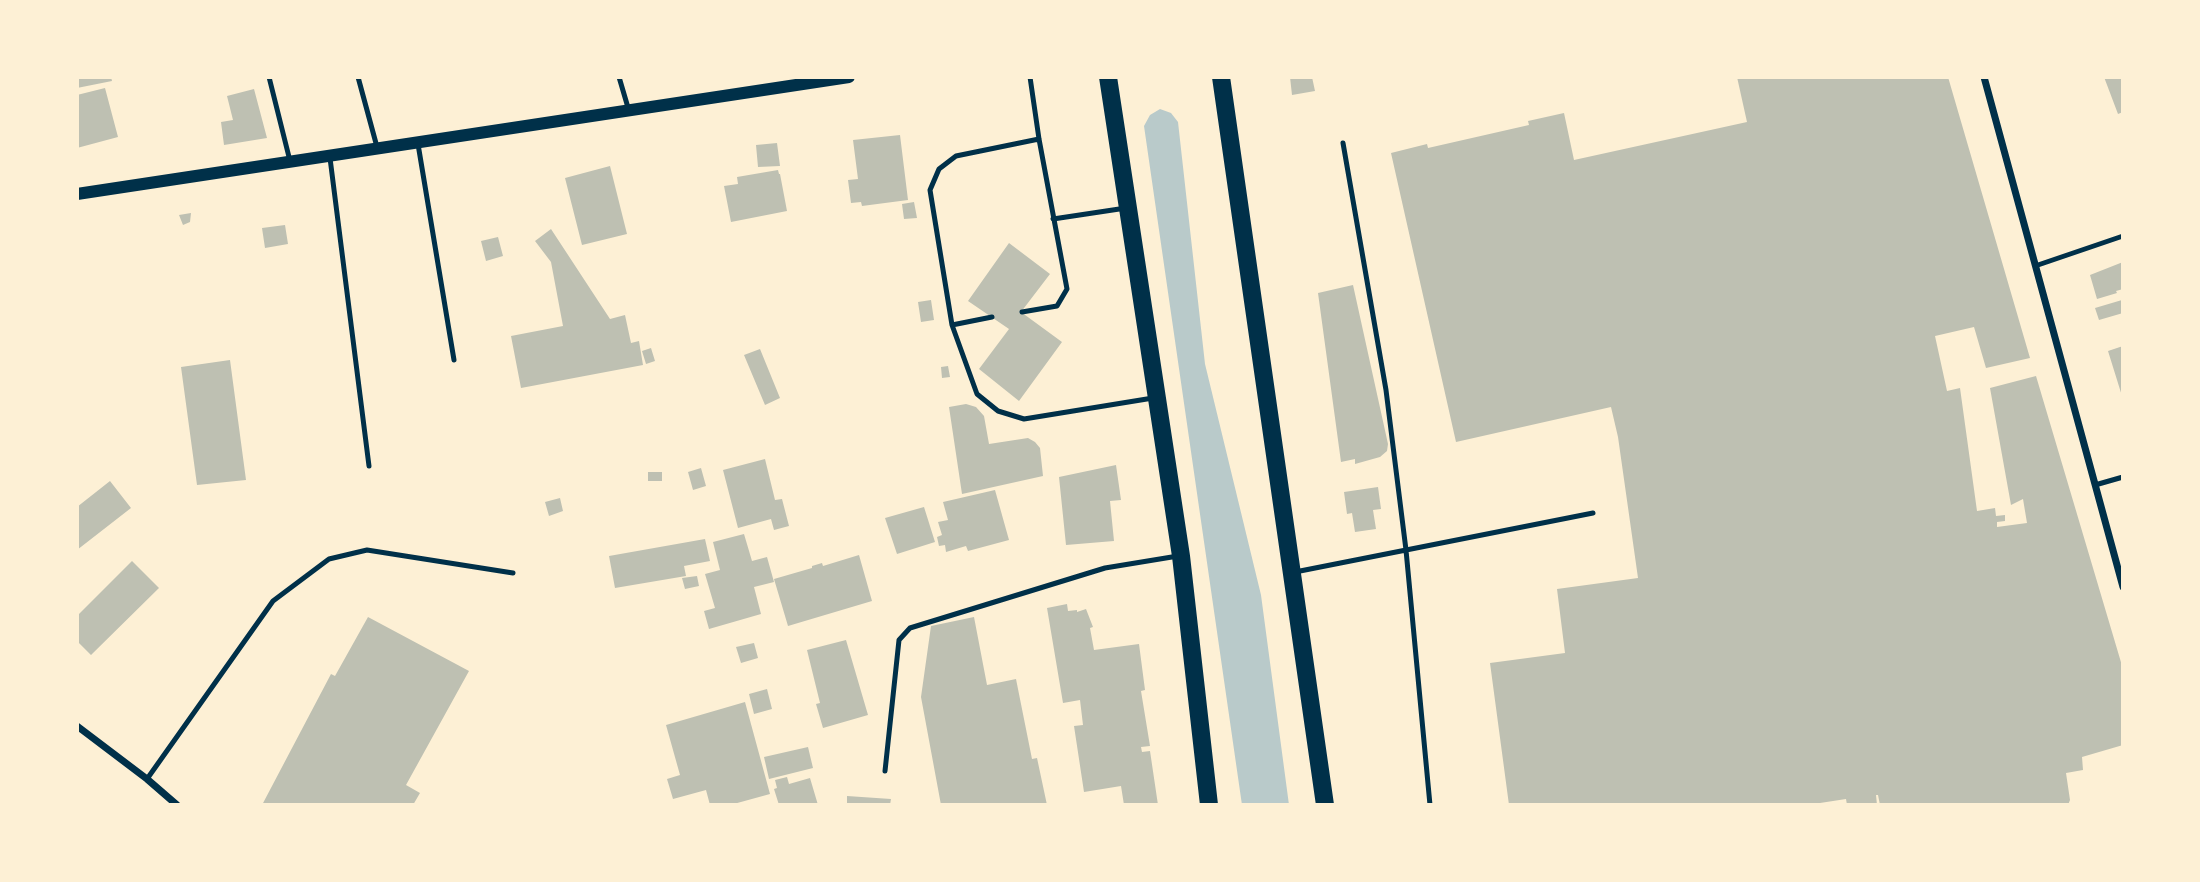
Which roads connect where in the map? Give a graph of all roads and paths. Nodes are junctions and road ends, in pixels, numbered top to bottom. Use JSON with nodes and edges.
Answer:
{"nodes":[{"id":1,"x":269,"y":77,"type":"edge"},
{"id":2,"x":358,"y":77,"type":"edge"},
{"id":3,"x":619,"y":77,"type":"edge"},
{"id":4,"x":849,"y":77,"type":"edge"},
{"id":5,"x":1030,"y":77,"type":"edge"},
{"id":6,"x":1108,"y":77,"type":"edge"},
{"id":7,"x":1221,"y":77,"type":"edge"},
{"id":8,"x":1984,"y":77,"type":"edge"},
{"id":9,"x":629,"y":111,"type":"junction"},
{"id":10,"x":1039,"y":139,"type":"junction"},
{"id":11,"x":418,"y":141,"type":"junction"},
{"id":12,"x":1343,"y":143,"type":"dead end"},
{"id":13,"x":377,"y":147,"type":"junction"},
{"id":14,"x":330,"y":155,"type":"junction"},
{"id":15,"x":290,"y":161,"type":"junction"},
{"id":16,"x":77,"y":194,"type":"edge"},
{"id":17,"x":1128,"y":208,"type":"junction"},
{"id":18,"x":1053,"y":219,"type":"junction"},
{"id":19,"x":2123,"y":236,"type":"edge"},
{"id":20,"x":2035,"y":266,"type":"junction"},
{"id":21,"x":1022,"y":312,"type":"dead end"},
{"id":22,"x":992,"y":317,"type":"dead end"},
{"id":23,"x":952,"y":324,"type":"junction"},
{"id":24,"x":454,"y":360,"type":"dead end"},
{"id":25,"x":1157,"y":397,"type":"junction"},
{"id":26,"x":369,"y":466,"type":"dead end"},
{"id":27,"x":2123,"y":477,"type":"edge"},
{"id":28,"x":2095,"y":485,"type":"junction"},
{"id":29,"x":1593,"y":513,"type":"dead end"},
{"id":30,"x":1406,"y":550,"type":"junction"},
{"id":31,"x":1181,"y":555,"type":"junction"},
{"id":32,"x":1292,"y":572,"type":"junction"},
{"id":33,"x":513,"y":573,"type":"dead end"},
{"id":34,"x":2123,"y":587,"type":"edge"},
{"id":35,"x":77,"y":726,"type":"edge"},
{"id":36,"x":885,"y":771,"type":"dead end"},
{"id":37,"x":147,"y":779,"type":"junction"},
{"id":38,"x":177,"y":805,"type":"edge"},
{"id":39,"x":1209,"y":805,"type":"edge"},
{"id":40,"x":1325,"y":805,"type":"edge"},
{"id":41,"x":1430,"y":805,"type":"edge"}],
"edges":[{"from":1,"to":15,"type":"lane"},
{"from":2,"to":13,"type":"lane"},
{"from":3,"to":9,"type":"lane"},
{"from":4,"to":9,"type":"street"},
{"from":5,"to":10,"type":"lane"},
{"from":6,"to":17,"type":"main road"},
{"from":7,"to":32,"type":"main road"},
{"from":8,"to":20,"type":"street"},
{"from":9,"to":11,"type":"street"},
{"from":10,"to":18,"type":"lane"},
{"from":10,"to":23,"type":"lane"},
{"from":11,"to":13,"type":"street"},
{"from":11,"to":24,"type":"lane"},
{"from":12,"to":30,"type":"lane"},
{"from":13,"to":14,"type":"street"},
{"from":14,"to":15,"type":"street"},
{"from":14,"to":26,"type":"lane"},
{"from":15,"to":16,"type":"street"},
{"from":17,"to":18,"type":"lane"},
{"from":17,"to":25,"type":"main road"},
{"from":18,"to":21,"type":"lane"},
{"from":19,"to":20,"type":"lane"},
{"from":20,"to":28,"type":"street"},
{"from":22,"to":23,"type":"lane"},
{"from":23,"to":25,"type":"lane"},
{"from":25,"to":31,"type":"main road"},
{"from":27,"to":28,"type":"lane"},
{"from":28,"to":34,"type":"street"},
{"from":29,"to":30,"type":"lane"},
{"from":30,"to":32,"type":"lane"},
{"from":30,"to":41,"type":"lane"},
{"from":31,"to":36,"type":"lane"},
{"from":31,"to":39,"type":"main road"},
{"from":32,"to":40,"type":"main road"},
{"from":33,"to":37,"type":"lane"},
{"from":35,"to":37,"type":"street"},
{"from":37,"to":38,"type":"street"}]}
